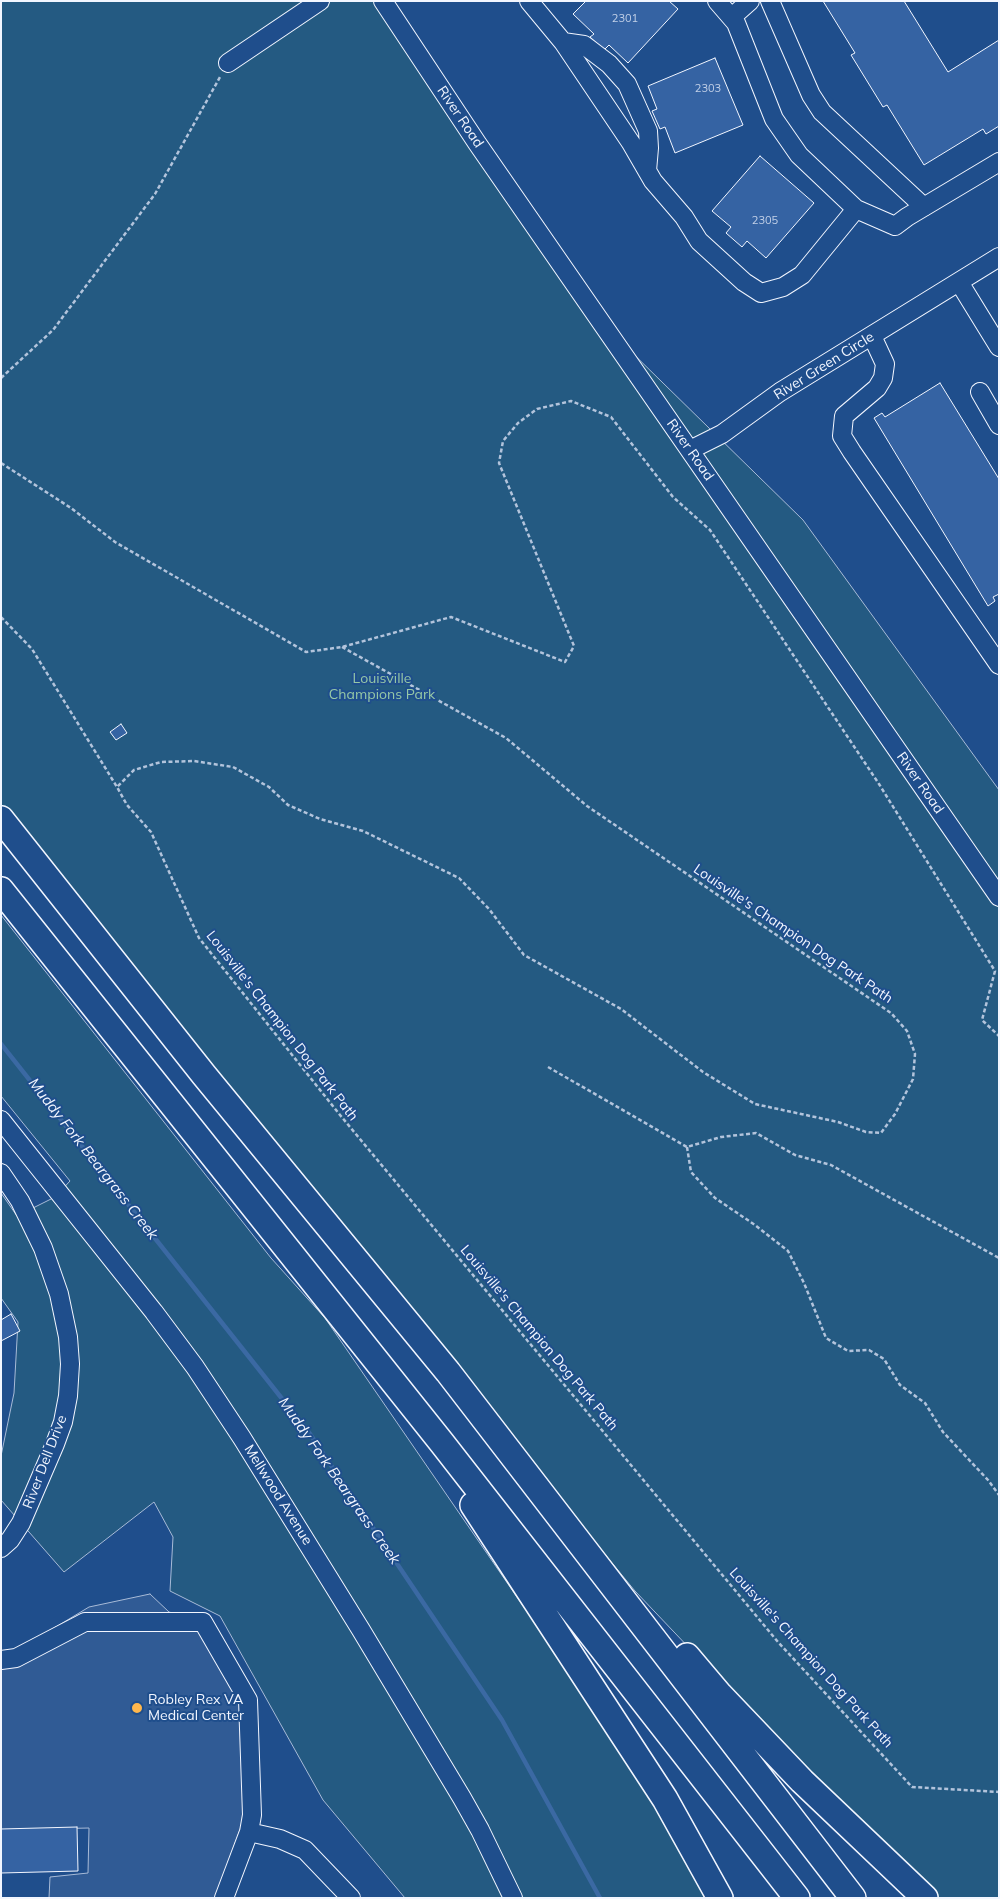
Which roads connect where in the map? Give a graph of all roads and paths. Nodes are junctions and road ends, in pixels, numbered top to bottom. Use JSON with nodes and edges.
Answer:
{"nodes":[{"id":1,"x":320,"y":1,"type":"edge"},
{"id":2,"x":383,"y":1,"type":"edge"},
{"id":3,"x":717,"y":1,"type":"edge"},
{"id":4,"x":750,"y":1,"type":"edge"},
{"id":5,"x":770,"y":1,"type":"edge"},
{"id":6,"x":535,"y":4,"type":"edge"},
{"id":7,"x":732,"y":17,"type":"junction"},
{"id":8,"x":563,"y":42,"type":"junction"},
{"id":9,"x":228,"y":63,"type":"joint"},
{"id":10,"x":999,"y":162,"type":"edge"},
{"id":11,"x":647,"y":170,"type":"junction"},
{"id":12,"x":924,"y":207,"type":"junction"},
{"id":13,"x":856,"y":209,"type":"junction"},
{"id":14,"x":999,"y":257,"type":"edge"},
{"id":15,"x":959,"y":282,"type":"junction"},
{"id":16,"x":872,"y":336,"type":"junction"},
{"id":17,"x":996,"y":336,"type":"edge"},
{"id":18,"x":1,"y":378,"type":"edge"},
{"id":19,"x":980,"y":392,"type":"dead end"},
{"id":20,"x":999,"y":425,"type":"edge"},
{"id":21,"x":690,"y":450,"type":"junction"},
{"id":22,"x":1,"y":463,"type":"edge"},
{"id":23,"x":1,"y":617,"type":"edge"},
{"id":24,"x":342,"y":647,"type":"junction"},
{"id":25,"x":999,"y":665,"type":"edge"},
{"id":26,"x":117,"y":787,"type":"junction"},
{"id":27,"x":1,"y":819,"type":"edge"},
{"id":28,"x":1,"y":890,"type":"edge"},
{"id":29,"x":999,"y":897,"type":"edge"},
{"id":30,"x":999,"y":1036,"type":"edge"},
{"id":31,"x":548,"y":1066,"type":"dead end"},
{"id":32,"x":4,"y":1127,"type":"edge"},
{"id":33,"x":687,"y":1148,"type":"junction"},
{"id":34,"x":1,"y":1173,"type":"edge"},
{"id":35,"x":999,"y":1258,"type":"edge"},
{"id":36,"x":448,"y":1372,"type":"junction"},
{"id":37,"x":442,"y":1443,"type":"junction"},
{"id":38,"x":999,"y":1495,"type":"edge"},
{"id":39,"x":1,"y":1548,"type":"edge"},
{"id":40,"x":1,"y":1660,"type":"edge"},
{"id":41,"x":999,"y":1792,"type":"edge"},
{"id":42,"x":248,"y":1832,"type":"junction"},
{"id":43,"x":224,"y":1898,"type":"edge"},
{"id":44,"x":351,"y":1898,"type":"edge"},
{"id":45,"x":513,"y":1898,"type":"edge"},
{"id":46,"x":720,"y":1898,"type":"edge"},
{"id":47,"x":797,"y":1898,"type":"edge"},
{"id":48,"x":853,"y":1898,"type":"edge"},
{"id":49,"x":925,"y":1898,"type":"edge"}],
"edges":[{"from":1,"to":9,"type":"street"},
{"from":2,"to":21,"type":"street","name":"River Road"},
{"from":3,"to":7,"type":"street"},
{"from":4,"to":7,"type":"street"},
{"from":5,"to":12,"type":"street"},
{"from":6,"to":8,"type":"street"},
{"from":7,"to":13,"type":"street"},
{"from":8,"to":11,"type":"street"},
{"from":8,"to":11,"type":"street"},
{"from":9,"to":18,"type":"path"},
{"from":10,"to":12,"type":"street"},
{"from":11,"to":13,"type":"street"},
{"from":12,"to":13,"type":"street"},
{"from":14,"to":15,"type":"street","name":"River Green Circle"},
{"from":15,"to":16,"type":"street","name":"River Green Circle"},
{"from":15,"to":17,"type":"street"},
{"from":16,"to":21,"type":"street","name":"River Green Circle"},
{"from":16,"to":25,"type":"street"},
{"from":19,"to":20,"type":"street"},
{"from":21,"to":29,"type":"street","name":"River Road"},
{"from":22,"to":24,"type":"path"},
{"from":23,"to":26,"type":"path"},
{"from":24,"to":26,"type":"path","name":"Louisville's Champion Dog Park Path"},
{"from":24,"to":30,"type":"path"},
{"from":26,"to":41,"type":"path","name":"Louisville's Champion Dog Park Path"},
{"from":27,"to":36,"type":"highway"},
{"from":28,"to":37,"type":"highway"},
{"from":31,"to":33,"type":"path"},
{"from":32,"to":45,"type":"street","name":"Mellwood Avenue"},
{"from":33,"to":35,"type":"path"},
{"from":33,"to":38,"type":"path"},
{"from":34,"to":39,"type":"street","name":"River Dell Drive"},
{"from":36,"to":48,"type":"highway"},
{"from":36,"to":49,"type":"highway"},
{"from":37,"to":46,"type":"highway"},
{"from":37,"to":47,"type":"highway"},
{"from":40,"to":42,"type":"street"},
{"from":42,"to":43,"type":"street"},
{"from":42,"to":44,"type":"street"}]}
